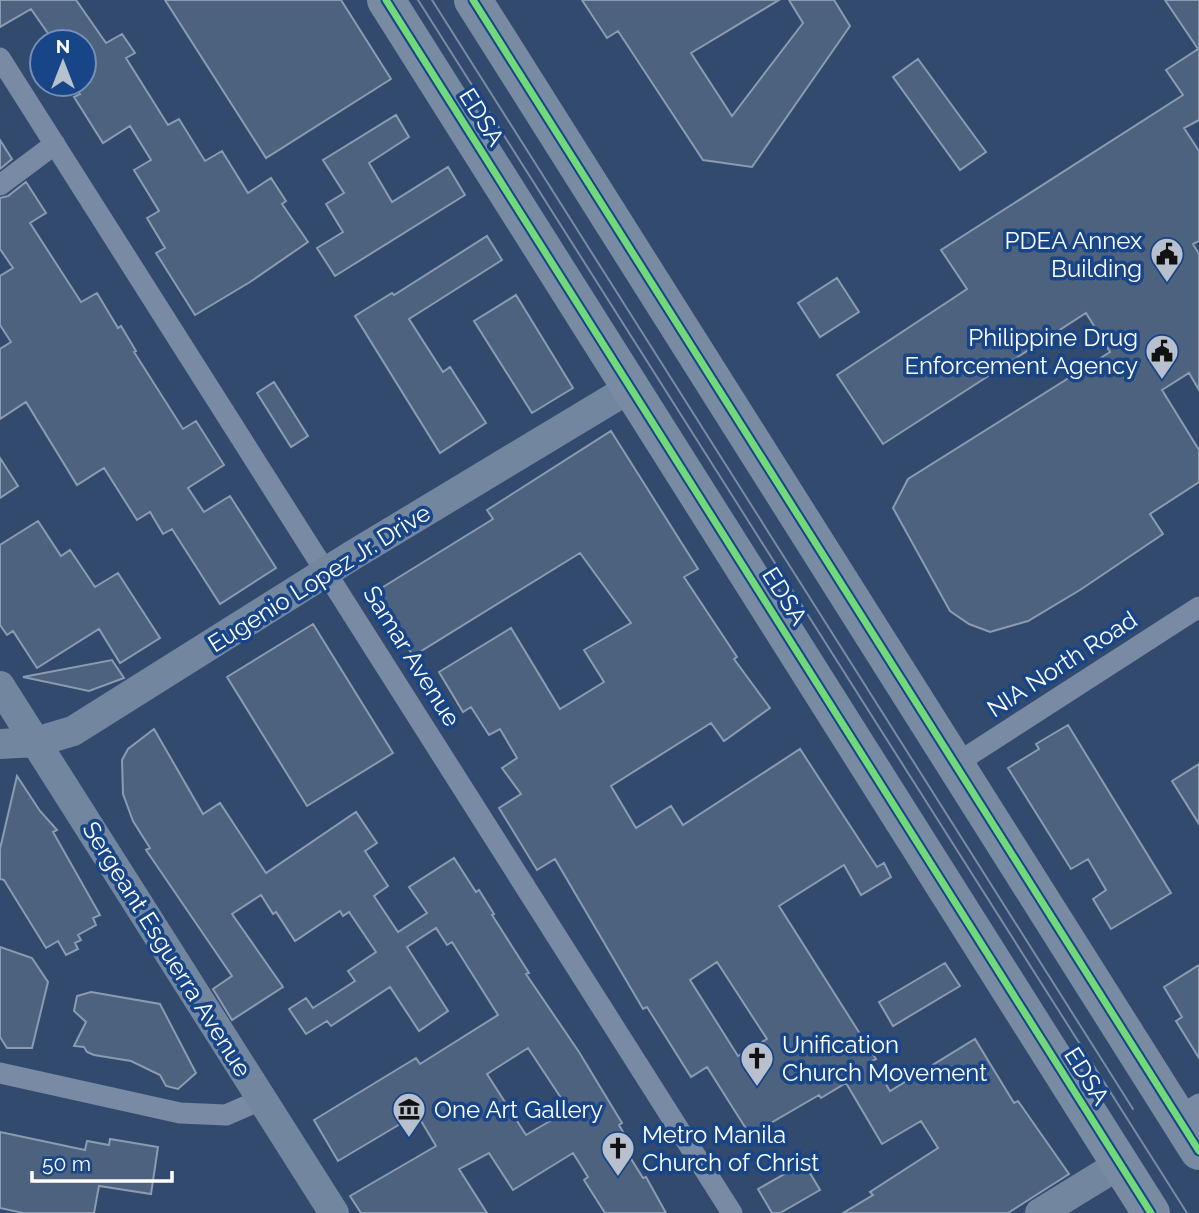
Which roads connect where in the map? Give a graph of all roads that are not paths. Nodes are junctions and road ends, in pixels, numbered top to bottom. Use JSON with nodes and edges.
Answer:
{"nodes":[{"id":1,"x":386,"y":0,"type":"edge"},
{"id":2,"x":473,"y":0,"type":"edge"},
{"id":3,"x":0,"y":58,"type":"edge"},
{"id":4,"x":55,"y":144,"type":"junction"},
{"id":5,"x":0,"y":185,"type":"edge"},
{"id":6,"x":630,"y":388,"type":"junction"},
{"id":7,"x":327,"y":572,"type":"junction"},
{"id":8,"x":1199,"y":607,"type":"edge"},
{"id":9,"x":0,"y":686,"type":"edge"},
{"id":10,"x":36,"y":742,"type":"junction"},
{"id":11,"x":0,"y":744,"type":"edge"},
{"id":12,"x":954,"y":765,"type":"junction"},
{"id":13,"x":0,"y":1073,"type":"edge"},
{"id":14,"x":263,"y":1099,"type":"junction"},
{"id":15,"x":1188,"y":1111,"type":"edge"},
{"id":16,"x":1199,"y":1152,"type":"edge"},
{"id":17,"x":1120,"y":1164,"type":"junction"},
{"id":18,"x":334,"y":1213,"type":"edge"},
{"id":19,"x":733,"y":1213,"type":"edge"},
{"id":20,"x":1040,"y":1213,"type":"edge"},
{"id":21,"x":1151,"y":1213,"type":"edge"}],
"edges":[{"from":1,"to":6,"type":"highway","name":"EDSA"},
{"from":2,"to":12,"type":"highway"},
{"from":3,"to":4,"type":"street","name":"Samar Avenue"},
{"from":4,"to":5,"type":"street"},
{"from":4,"to":7,"type":"street","name":"Samar Avenue"},
{"from":6,"to":7,"type":"street","name":"Eugenio Lopez Jr. Drive"},
{"from":6,"to":17,"type":"highway","name":"EDSA"},
{"from":7,"to":10,"type":"street","name":"Eugenio Lopez Jr. Drive"},
{"from":7,"to":19,"type":"street","name":"Samar Avenue"},
{"from":8,"to":12,"type":"street","name":"NIA North Road"},
{"from":9,"to":10,"type":"street","name":"Sergeant Esguerra Avenue"},
{"from":10,"to":11,"type":"street","name":"Eugenio Lopez Jr. Drive"},
{"from":10,"to":14,"type":"street","name":"Sergeant Esguerra Avenue"},
{"from":12,"to":15,"type":"highway"},
{"from":13,"to":14,"type":"street"},
{"from":14,"to":18,"type":"street","name":"Sergeant Esguerra Avenue"},
{"from":15,"to":16,"type":"highway"},
{"from":17,"to":20,"type":"street"},
{"from":17,"to":21,"type":"highway","name":"EDSA"}]}
